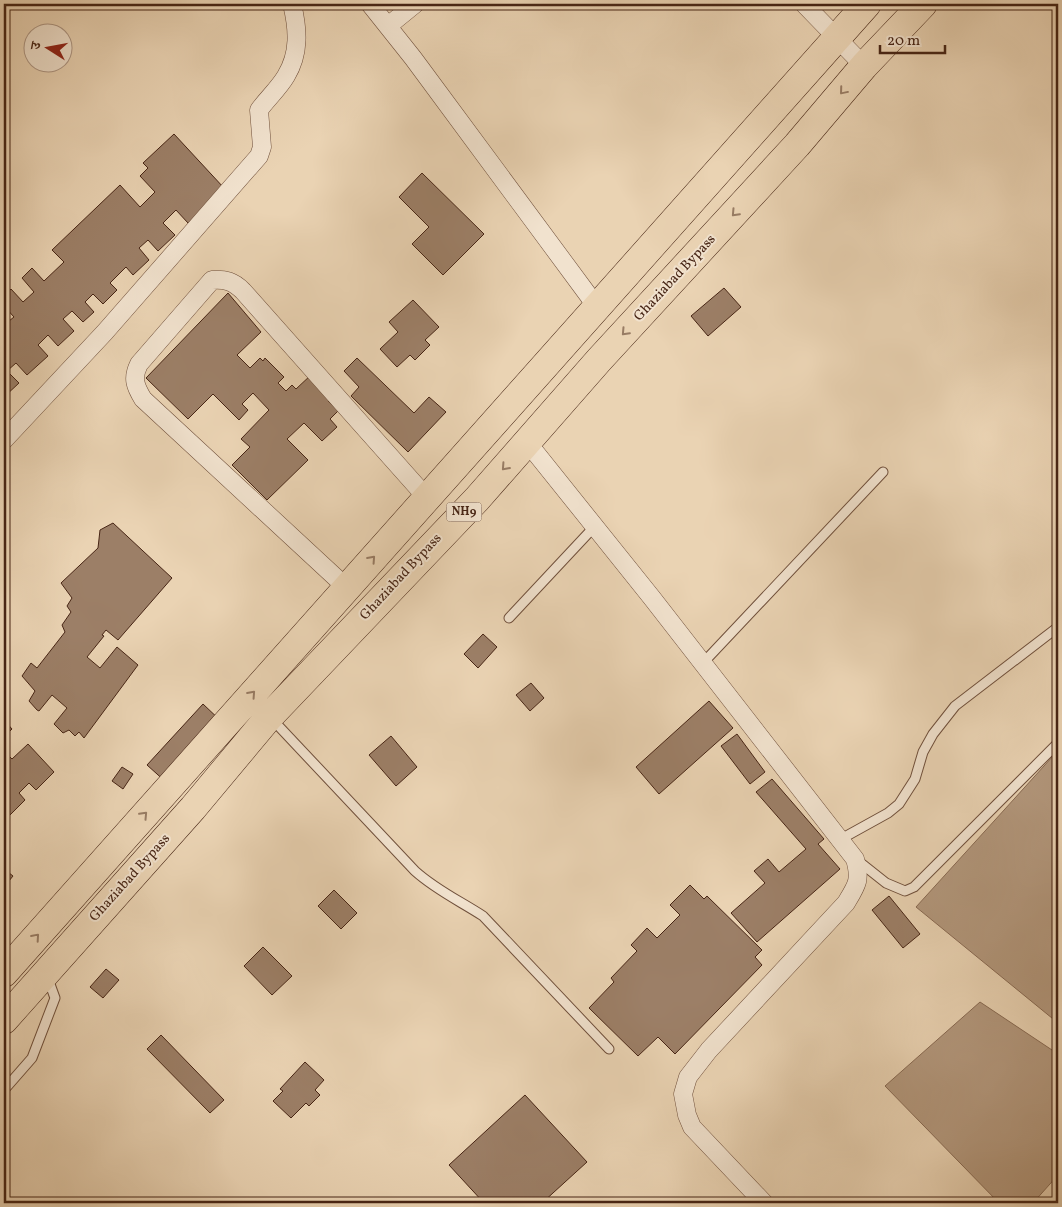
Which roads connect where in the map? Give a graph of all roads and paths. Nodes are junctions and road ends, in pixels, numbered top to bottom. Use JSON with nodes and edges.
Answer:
{"nodes":[{"id":1,"x":292,"y":4,"type":"edge"},
{"id":2,"x":370,"y":4,"type":"edge"},
{"id":3,"x":415,"y":4,"type":"edge"},
{"id":4,"x":804,"y":4,"type":"edge"},
{"id":5,"x":867,"y":4,"type":"edge"},
{"id":6,"x":923,"y":4,"type":"edge"},
{"id":7,"x":388,"y":26,"type":"junction"},
{"id":8,"x":836,"y":38,"type":"junction"},
{"id":9,"x":864,"y":66,"type":"junction"},
{"id":10,"x":597,"y":307,"type":"junction"},
{"id":11,"x":4,"y":440,"type":"edge"},
{"id":12,"x":527,"y":442,"type":"junction"},
{"id":13,"x":884,"y":472,"type":"dead end"},
{"id":14,"x":427,"y":498,"type":"junction"},
{"id":15,"x":595,"y":526,"type":"junction"},
{"id":16,"x":347,"y":588,"type":"junction"},
{"id":17,"x":509,"y":618,"type":"dead end"},
{"id":18,"x":1058,"y":627,"type":"edge"},
{"id":19,"x":703,"y":662,"type":"junction"},
{"id":20,"x":270,"y":716,"type":"junction"},
{"id":21,"x":1058,"y":743,"type":"edge"},
{"id":22,"x":841,"y":839,"type":"junction"},
{"id":23,"x":855,"y":859,"type":"junction"},
{"id":24,"x":4,"y":973,"type":"edge"},
{"id":25,"x":46,"y":973,"type":"junction"},
{"id":26,"x":4,"y":1020,"type":"edge"},
{"id":27,"x":609,"y":1049,"type":"dead end"},
{"id":28,"x":4,"y":1090,"type":"edge"},
{"id":29,"x":764,"y":1203,"type":"edge"}],
"edges":[{"from":1,"to":11,"type":"street"},
{"from":2,"to":7,"type":"street"},
{"from":3,"to":7,"type":"street"},
{"from":4,"to":8,"type":"street"},
{"from":5,"to":8,"type":"highway","number":"NH9"},
{"from":6,"to":9,"type":"highway","name":"Ghaziabad Bypass","number":"NH9"},
{"from":7,"to":10,"type":"street"},
{"from":8,"to":9,"type":"street"},
{"from":8,"to":10,"type":"highway","number":"NH9"},
{"from":9,"to":12,"type":"highway","name":"Ghaziabad Bypass","number":"NH9","one_way":true},
{"from":10,"to":14,"type":"highway","number":"NH9"},
{"from":12,"to":15,"type":"street"},
{"from":12,"to":20,"type":"highway","name":"Ghaziabad Bypass","number":"NH9","one_way":true},
{"from":13,"to":19,"type":"lane"},
{"from":16,"to":14,"type":"highway","number":"NH9","one_way":true},
{"from":14,"to":16,"type":"street"},
{"from":15,"to":17,"type":"lane"},
{"from":15,"to":19,"type":"street"},
{"from":24,"to":16,"type":"highway","number":"NH9","one_way":true},
{"from":18,"to":22,"type":"lane"},
{"from":19,"to":22,"type":"street"},
{"from":20,"to":25,"type":"highway","name":"Ghaziabad Bypass","number":"NH9"},
{"from":20,"to":27,"type":"lane"},
{"from":21,"to":23,"type":"lane"},
{"from":22,"to":23,"type":"street"},
{"from":23,"to":29,"type":"street"},
{"from":25,"to":26,"type":"highway","name":"Ghaziabad Bypass","number":"NH9"},
{"from":25,"to":28,"type":"lane"}]}
